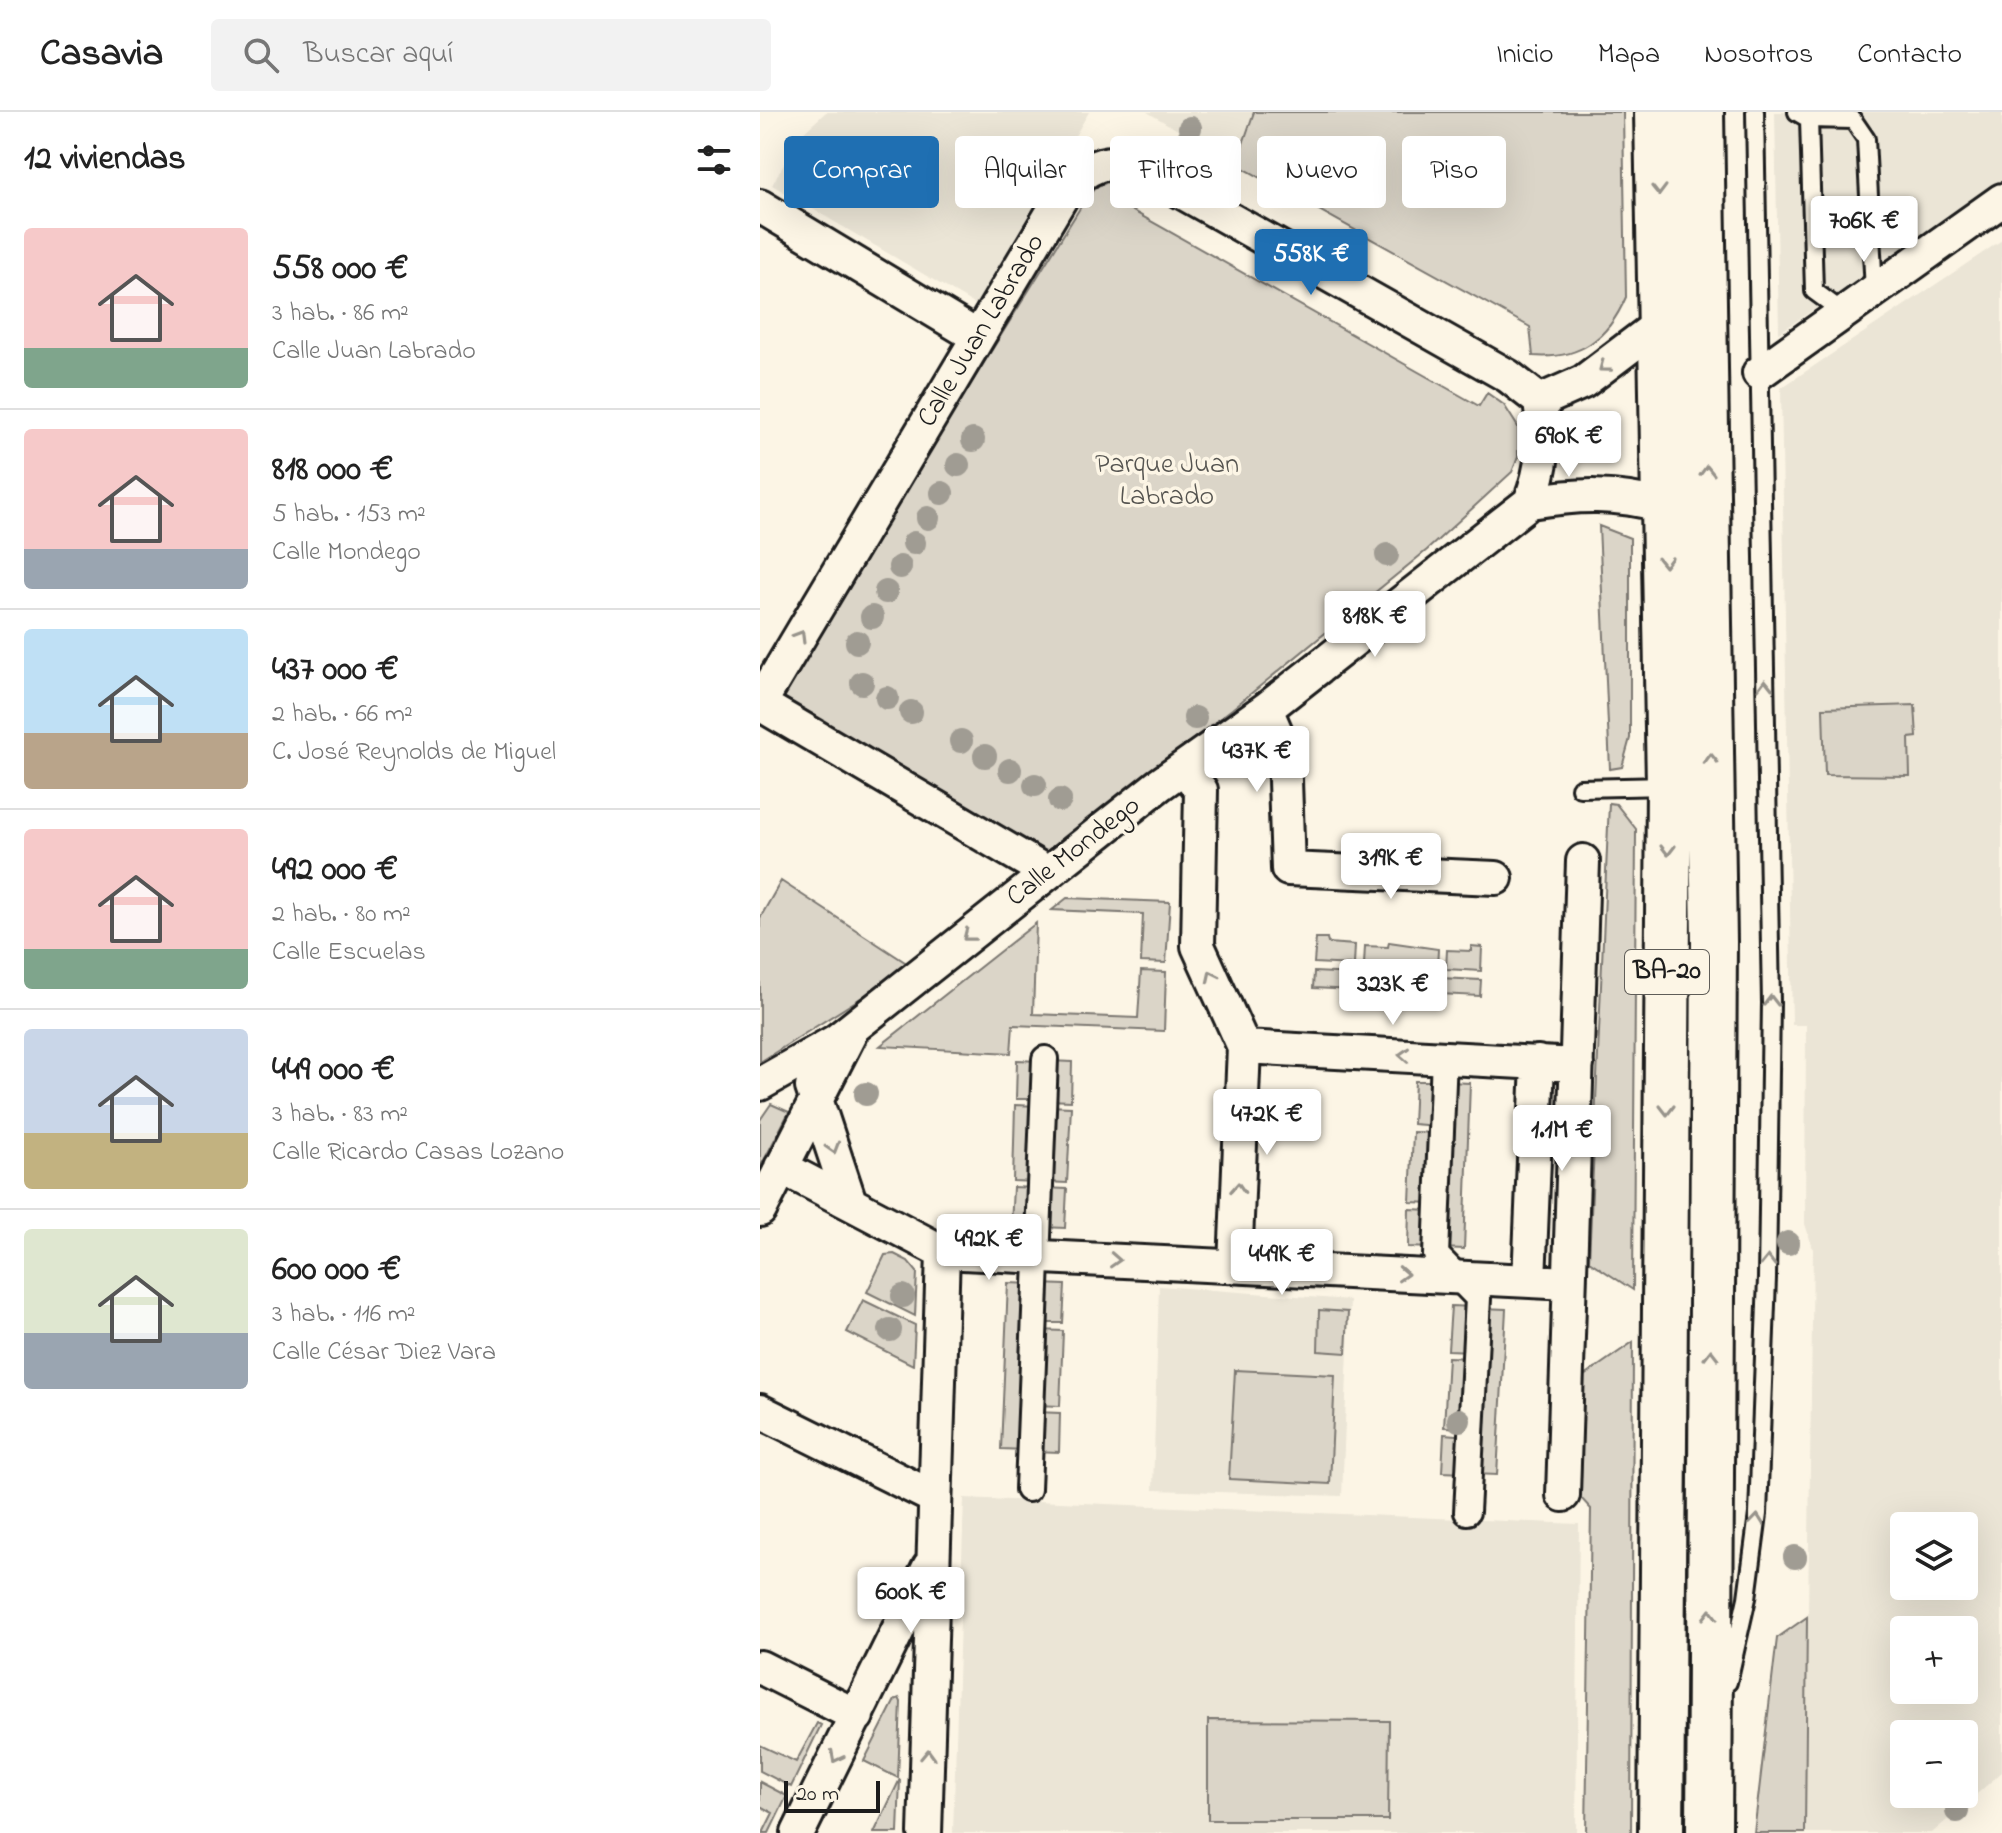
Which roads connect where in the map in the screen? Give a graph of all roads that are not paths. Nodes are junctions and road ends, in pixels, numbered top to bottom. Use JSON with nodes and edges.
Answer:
{"nodes":[{"id":1,"x":1657,"y":112,"type":"edge"},
{"id":2,"x":1701,"y":112,"type":"edge"},
{"id":3,"x":1755,"y":112,"type":"edge"},
{"id":4,"x":1803,"y":115,"type":"edge"},
{"id":5,"x":2002,"y":200,"type":"edge"},
{"id":6,"x":760,"y":206,"type":"edge"},
{"id":7,"x":1874,"y":291,"type":"junction"},
{"id":8,"x":1844,"y":313,"type":"junction"},
{"id":9,"x":1661,"y":323,"type":"junction"},
{"id":10,"x":978,"y":337,"type":"junction"},
{"id":11,"x":1759,"y":373,"type":"junction"},
{"id":12,"x":1540,"y":401,"type":"junction"},
{"id":13,"x":1545,"y":439,"type":"junction"},
{"id":14,"x":1585,"y":494,"type":"junction"},
{"id":15,"x":1530,"y":502,"type":"junction"},
{"id":16,"x":1664,"y":506,"type":"junction"},
{"id":17,"x":760,"y":704,"type":"edge"},
{"id":18,"x":1266,"y":709,"type":"junction"},
{"id":19,"x":1184,"y":768,"type":"junction"},
{"id":20,"x":1669,"y":785,"type":"junction"},
{"id":21,"x":1580,"y":788,"type":"dead end"},
{"id":22,"x":1583,"y":861,"type":"dead end"},
{"id":23,"x":1048,"y":873,"type":"junction"},
{"id":24,"x":1496,"y":878,"type":"dead end"},
{"id":25,"x":853,"y":1027,"type":"junction"},
{"id":26,"x":1244,"y":1047,"type":"junction"},
{"id":27,"x":1444,"y":1057,"type":"junction"},
{"id":28,"x":1045,"y":1059,"type":"dead end"},
{"id":29,"x":1538,"y":1062,"type":"junction"},
{"id":30,"x":798,"y":1064,"type":"junction"},
{"id":31,"x":1577,"y":1065,"type":"junction"},
{"id":32,"x":760,"y":1084,"type":"edge"},
{"id":33,"x":817,"y":1096,"type":"junction"},
{"id":34,"x":781,"y":1167,"type":"junction"},
{"id":35,"x":849,"y":1199,"type":"junction"},
{"id":36,"x":760,"y":1210,"type":"edge"},
{"id":37,"x":943,"y":1252,"type":"junction"},
{"id":38,"x":1037,"y":1256,"type":"junction"},
{"id":39,"x":1235,"y":1266,"type":"junction"},
{"id":40,"x":1457,"y":1277,"type":"junction"},
{"id":41,"x":1529,"y":1281,"type":"junction"},
{"id":42,"x":1569,"y":1283,"type":"junction"},
{"id":43,"x":760,"y":1411,"type":"edge"},
{"id":44,"x":1028,"y":1489,"type":"dead end"},
{"id":45,"x":1563,"y":1495,"type":"dead end"},
{"id":46,"x":935,"y":1498,"type":"junction"},
{"id":47,"x":1467,"y":1512,"type":"dead end"},
{"id":48,"x":934,"y":1555,"type":"junction"},
{"id":49,"x":884,"y":1662,"type":"junction"},
{"id":50,"x":760,"y":1667,"type":"edge"},
{"id":51,"x":930,"y":1670,"type":"junction"},
{"id":52,"x":857,"y":1716,"type":"junction"},
{"id":53,"x":1709,"y":1761,"type":"junction"},
{"id":54,"x":798,"y":1833,"type":"edge"},
{"id":55,"x":925,"y":1833,"type":"edge"},
{"id":56,"x":1661,"y":1833,"type":"edge"},
{"id":57,"x":1709,"y":1833,"type":"edge"}],
"edges":[{"from":1,"to":9,"type":"highway","number":"BA-20","one_way":true},
{"from":53,"to":2,"type":"highway","number":"BA-20","one_way":true},
{"from":3,"to":11,"type":"lane"},
{"from":4,"to":7,"type":"lane"},
{"from":4,"to":8,"type":"lane"},
{"from":5,"to":7,"type":"street"},
{"from":6,"to":10,"type":"street"},
{"from":7,"to":8,"type":"street"},
{"from":8,"to":11,"type":"street"},
{"from":9,"to":12,"type":"street","one_way":true},
{"from":9,"to":16,"type":"highway","number":"BA-20"},
{"from":10,"to":12,"type":"street","name":"Calle Juan Labrado"},
{"from":17,"to":10,"type":"street","name":"Calle Juan Labrado","one_way":true},
{"from":53,"to":11,"type":"lane","one_way":true},
{"from":12,"to":13,"type":"street"},
{"from":13,"to":14,"type":"street"},
{"from":13,"to":15,"type":"street"},
{"from":14,"to":15,"type":"street","name":"Calle Mondego"},
{"from":14,"to":16,"type":"street","name":"Calle Mondego"},
{"from":15,"to":18,"type":"street","name":"Calle Mondego"},
{"from":16,"to":20,"type":"highway","number":"BA-20","one_way":true},
{"from":17,"to":23,"type":"street","name":"Calle Juan Labrado"},
{"from":18,"to":19,"type":"street","name":"Calle Mondego"},
{"from":18,"to":24,"type":"street"},
{"from":19,"to":23,"type":"street","name":"Calle Mondego"},
{"from":26,"to":19,"type":"street","one_way":true},
{"from":20,"to":21,"type":"lane"},
{"from":20,"to":56,"type":"highway","number":"BA-20","one_way":true},
{"from":22,"to":31,"type":"street"},
{"from":23,"to":25,"type":"street","name":"Calle Mondego","one_way":true},
{"from":25,"to":30,"type":"street","name":"Calle Mondego"},
{"from":25,"to":33,"type":"street"},
{"from":27,"to":26,"type":"street","one_way":true},
{"from":39,"to":26,"type":"street","one_way":true},
{"from":27,"to":29,"type":"street"},
{"from":27,"to":40,"type":"street"},
{"from":28,"to":38,"type":"street"},
{"from":29,"to":31,"type":"street"},
{"from":29,"to":41,"type":"street"},
{"from":30,"to":32,"type":"street","name":"Calle Mondego"},
{"from":30,"to":33,"type":"street"},
{"from":31,"to":42,"type":"street"},
{"from":33,"to":34,"type":"street"},
{"from":33,"to":35,"type":"street","one_way":true},
{"from":34,"to":35,"type":"street"},
{"from":34,"to":36,"type":"street"},
{"from":35,"to":37,"type":"street"},
{"from":37,"to":38,"type":"street"},
{"from":37,"to":46,"type":"street"},
{"from":38,"to":39,"type":"street","one_way":true},
{"from":38,"to":44,"type":"street"},
{"from":39,"to":40,"type":"street","one_way":true},
{"from":40,"to":41,"type":"street"},
{"from":40,"to":47,"type":"street"},
{"from":41,"to":42,"type":"street"},
{"from":42,"to":45,"type":"street"},
{"from":43,"to":46,"type":"street"},
{"from":46,"to":48,"type":"street"},
{"from":48,"to":49,"type":"street"},
{"from":48,"to":51,"type":"street"},
{"from":49,"to":51,"type":"street"},
{"from":49,"to":52,"type":"street"},
{"from":50,"to":52,"type":"street"},
{"from":55,"to":51,"type":"street","one_way":true},
{"from":52,"to":54,"type":"street","one_way":true},
{"from":53,"to":57,"type":"highway","number":"BA-20"}]}
